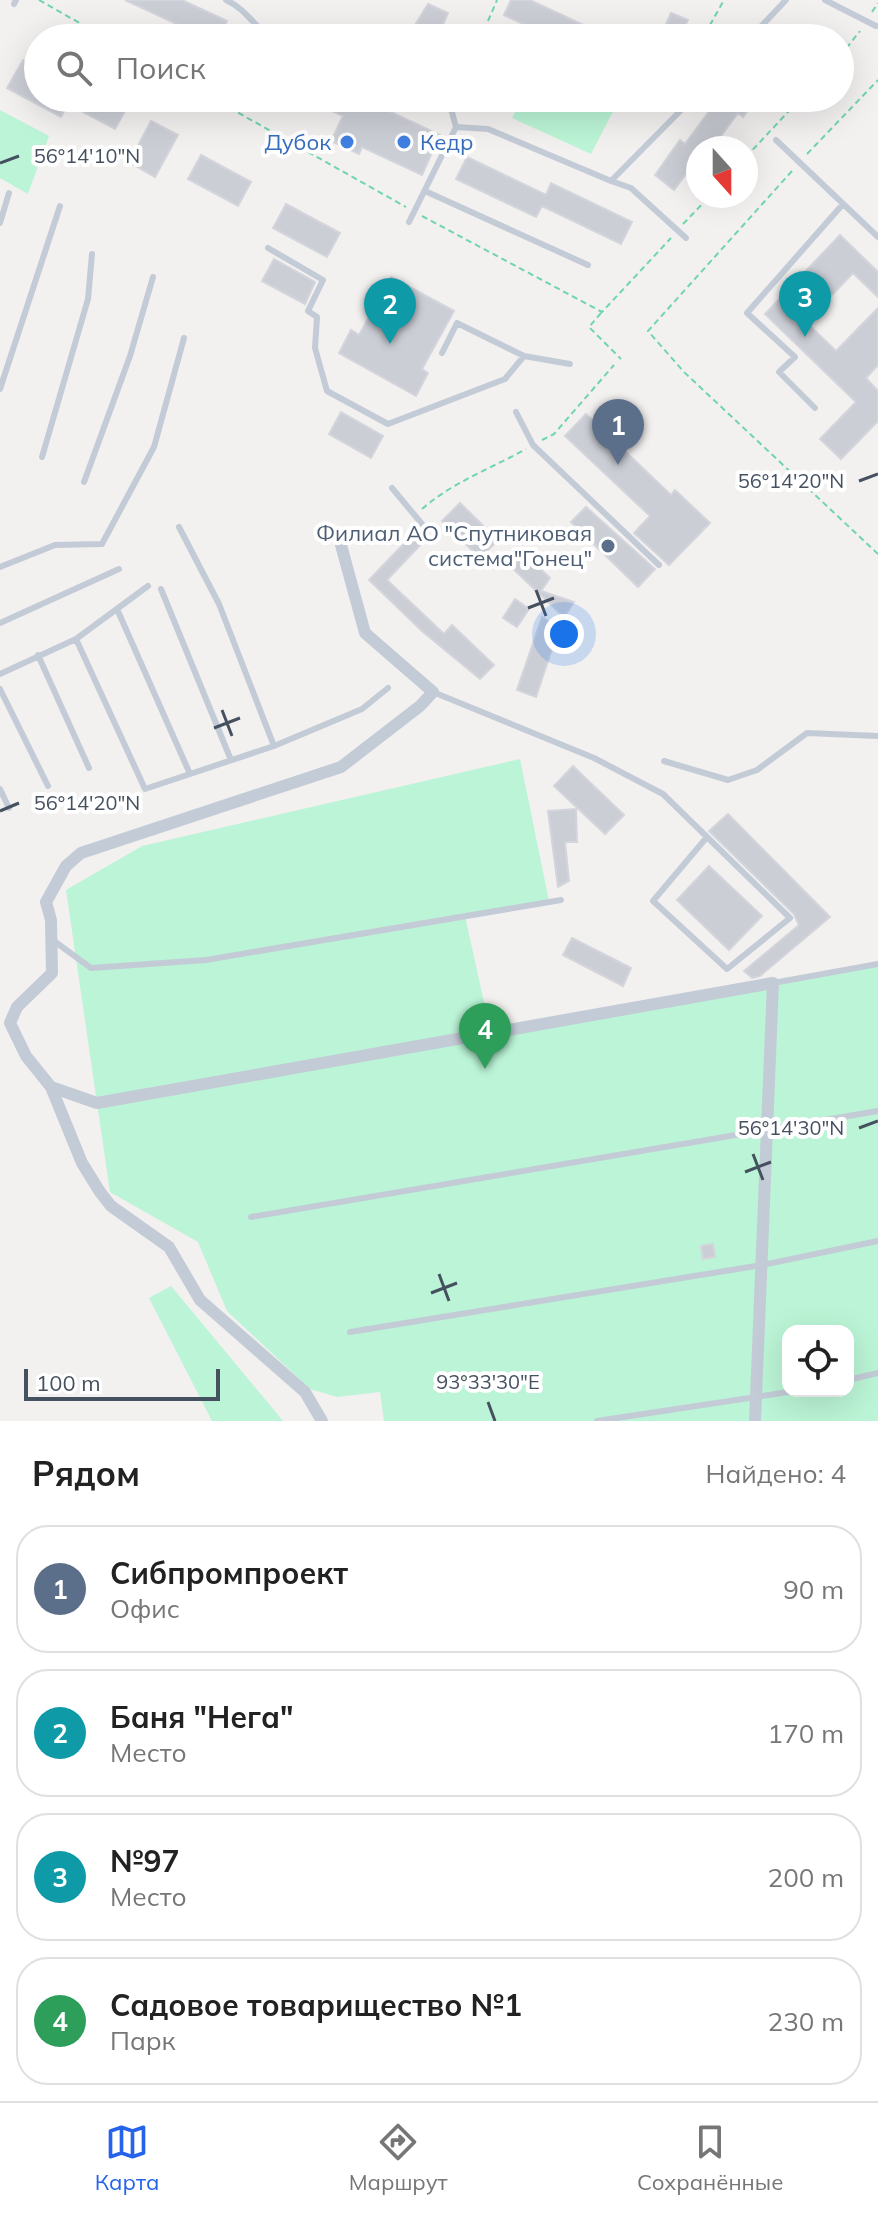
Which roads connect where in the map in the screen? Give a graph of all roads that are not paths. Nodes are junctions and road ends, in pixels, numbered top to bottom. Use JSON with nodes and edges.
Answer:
{"nodes":[{"id":1,"x":226,"y":0,"type":"edge"},
{"id":2,"x":786,"y":0,"type":"edge"},
{"id":3,"x":825,"y":0,"type":"edge"},
{"id":4,"x":254,"y":24,"type":"edge"},
{"id":5,"x":763,"y":24,"type":"edge"},
{"id":6,"x":876,"y":26,"type":"dead end"},
{"id":7,"x":452,"y":112,"type":"edge"},
{"id":8,"x":679,"y":112,"type":"edge"},
{"id":9,"x":456,"y":127,"type":"junction"},
{"id":10,"x":776,"y":140,"type":"dead end"},
{"id":11,"x":611,"y":181,"type":"junction"},
{"id":12,"x":425,"y":191,"type":"junction"},
{"id":13,"x":9,"y":193,"type":"dead end"},
{"id":14,"x":843,"y":204,"type":"junction"},
{"id":15,"x":60,"y":206,"type":"dead end"},
{"id":16,"x":409,"y":222,"type":"dead end"},
{"id":17,"x":0,"y":223,"type":"edge"},
{"id":18,"x":878,"y":237,"type":"edge"},
{"id":19,"x":686,"y":238,"type":"dead end"},
{"id":20,"x":268,"y":248,"type":"dead end"},
{"id":21,"x":92,"y":254,"type":"dead end"},
{"id":22,"x":588,"y":265,"type":"dead end"},
{"id":23,"x":153,"y":277,"type":"dead end"},
{"id":24,"x":184,"y":338,"type":"dead end"},
{"id":25,"x":442,"y":353,"type":"dead end"},
{"id":26,"x":524,"y":356,"type":"junction"},
{"id":27,"x":570,"y":364,"type":"dead end"},
{"id":28,"x":0,"y":389,"type":"edge"},
{"id":29,"x":815,"y":408,"type":"dead end"},
{"id":30,"x":516,"y":412,"type":"dead end"},
{"id":31,"x":42,"y":457,"type":"dead end"},
{"id":32,"x":84,"y":482,"type":"dead end"},
{"id":33,"x":392,"y":488,"type":"dead end"},
{"id":34,"x":422,"y":524,"type":"road end"},
{"id":35,"x":179,"y":527,"type":"dead end"},
{"id":36,"x":341,"y":545,"type":"dead end"},
{"id":37,"x":659,"y":565,"type":"dead end"},
{"id":38,"x":0,"y":567,"type":"edge"},
{"id":39,"x":119,"y":569,"type":"dead end"},
{"id":40,"x":148,"y":586,"type":"dead end"},
{"id":41,"x":161,"y":589,"type":"dead end"},
{"id":42,"x":117,"y":609,"type":"junction"},
{"id":43,"x":0,"y":623,"type":"edge"},
{"id":44,"x":76,"y":639,"type":"junction"},
{"id":45,"x":38,"y":655,"type":"junction"},
{"id":46,"x":0,"y":674,"type":"edge"},
{"id":47,"x":388,"y":688,"type":"dead end"},
{"id":48,"x":0,"y":689,"type":"edge"},
{"id":49,"x":433,"y":692,"type":"junction"},
{"id":50,"x":878,"y":736,"type":"edge"},
{"id":51,"x":274,"y":746,"type":"junction"},
{"id":52,"x":231,"y":760,"type":"junction"},
{"id":53,"x":664,"y":761,"type":"dead end"},
{"id":54,"x":89,"y":768,"type":"dead end"},
{"id":55,"x":190,"y":774,"type":"junction"},
{"id":56,"x":48,"y":786,"type":"dead end"},
{"id":57,"x":0,"y":789,"type":"edge"},
{"id":58,"x":9,"y":808,"type":"dead end"},
{"id":59,"x":707,"y":837,"type":"junction"},
{"id":60,"x":561,"y":900,"type":"dead end"},
{"id":61,"x":51,"y":939,"type":"junction"},
{"id":62,"x":878,"y":964,"type":"edge"},
{"id":63,"x":773,"y":983,"type":"junction"},
{"id":64,"x":51,"y":1087,"type":"junction"},
{"id":65,"x":878,"y":1111,"type":"edge"},
{"id":66,"x":767,"y":1129,"type":"junction"},
{"id":67,"x":251,"y":1217,"type":"dead end"},
{"id":68,"x":878,"y":1241,"type":"edge"},
{"id":69,"x":762,"y":1265,"type":"junction"},
{"id":70,"x":350,"y":1332,"type":"dead end"},
{"id":71,"x":878,"y":1373,"type":"edge"},
{"id":72,"x":854,"y":1379,"type":"edge"},
{"id":73,"x":782,"y":1394,"type":"edge"},
{"id":74,"x":756,"y":1399,"type":"junction"},
{"id":75,"x":322,"y":1421,"type":"edge"},
{"id":76,"x":597,"y":1421,"type":"edge"},
{"id":77,"x":755,"y":1421,"type":"edge"}],
"edges":[{"from":1,"to":4,"type":"lane"},
{"from":2,"to":5,"type":"lane"},
{"from":3,"to":6,"type":"lane"},
{"from":7,"to":9,"type":"lane"},
{"from":8,"to":11,"type":"lane"},
{"from":9,"to":11,"type":"lane"},
{"from":9,"to":12,"type":"lane"},
{"from":10,"to":14,"type":"lane"},
{"from":11,"to":19,"type":"lane"},
{"from":12,"to":16,"type":"lane"},
{"from":12,"to":22,"type":"lane"},
{"from":13,"to":17,"type":"lane"},
{"from":14,"to":18,"type":"lane"},
{"from":14,"to":29,"type":"lane"},
{"from":15,"to":28,"type":"lane"},
{"from":20,"to":26,"type":"lane"},
{"from":21,"to":31,"type":"lane"},
{"from":23,"to":32,"type":"lane"},
{"from":24,"to":38,"type":"lane"},
{"from":25,"to":26,"type":"lane"},
{"from":26,"to":27,"type":"lane"},
{"from":30,"to":37,"type":"lane"},
{"from":33,"to":34,"type":"lane"},
{"from":35,"to":51,"type":"lane"},
{"from":36,"to":49,"type":"street"},
{"from":39,"to":43,"type":"lane"},
{"from":40,"to":42,"type":"lane"},
{"from":41,"to":52,"type":"lane"},
{"from":42,"to":44,"type":"lane"},
{"from":42,"to":55,"type":"lane"},
{"from":44,"to":45,"type":"lane"},
{"from":44,"to":55,"type":"lane"},
{"from":45,"to":46,"type":"lane"},
{"from":45,"to":54,"type":"lane"},
{"from":47,"to":51,"type":"lane"},
{"from":48,"to":56,"type":"lane"},
{"from":49,"to":59,"type":"lane"},
{"from":49,"to":61,"type":"street"},
{"from":50,"to":53,"type":"lane"},
{"from":51,"to":52,"type":"lane"},
{"from":52,"to":55,"type":"lane"},
{"from":57,"to":58,"type":"lane"},
{"from":59,"to":59,"type":"lane"},
{"from":60,"to":61,"type":"lane"},
{"from":61,"to":64,"type":"street"},
{"from":62,"to":63,"type":"lane"},
{"from":63,"to":64,"type":"street"},
{"from":63,"to":66,"type":"street"},
{"from":64,"to":75,"type":"street"},
{"from":65,"to":66,"type":"lane"},
{"from":66,"to":67,"type":"lane"},
{"from":66,"to":69,"type":"street"},
{"from":68,"to":69,"type":"lane"},
{"from":69,"to":70,"type":"lane"},
{"from":69,"to":74,"type":"street"},
{"from":71,"to":72,"type":"lane"},
{"from":73,"to":74,"type":"lane"},
{"from":74,"to":76,"type":"lane"},
{"from":74,"to":77,"type":"street"}]}
